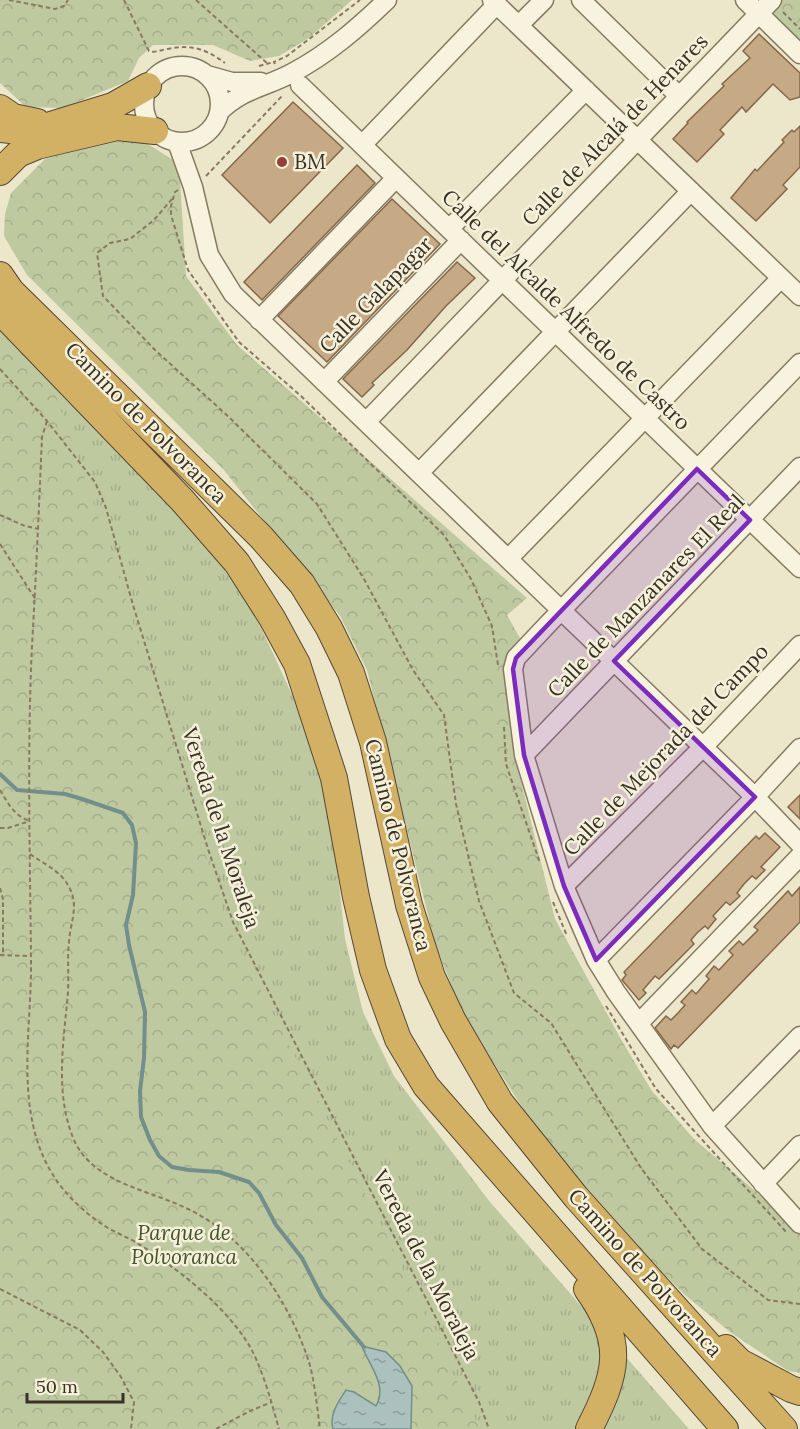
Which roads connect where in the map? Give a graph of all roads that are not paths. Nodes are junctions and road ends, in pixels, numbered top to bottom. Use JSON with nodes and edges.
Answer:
{"nodes":[{"id":1,"x":387,"y":0,"type":"edge"},
{"id":2,"x":544,"y":0,"type":"edge"},
{"id":3,"x":581,"y":0,"type":"edge"},
{"id":4,"x":745,"y":0,"type":"edge"},
{"id":5,"x":495,"y":2,"type":"edge"},
{"id":6,"x":767,"y":5,"type":"edge"},
{"id":7,"x":519,"y":25,"type":"junction"},
{"id":8,"x":800,"y":54,"type":"edge"},
{"id":9,"x":277,"y":70,"type":"junction"},
{"id":10,"x":207,"y":75,"type":"junction"},
{"id":11,"x":300,"y":85,"type":"dead end"},
{"id":12,"x":148,"y":86,"type":"junction"},
{"id":13,"x":586,"y":90,"type":"junction"},
{"id":14,"x":679,"y":96,"type":"junction"},
{"id":15,"x":0,"y":108,"type":"edge"},
{"id":16,"x":219,"y":112,"type":"junction"},
{"id":17,"x":73,"y":118,"type":"junction"},
{"id":18,"x":0,"y":129,"type":"edge"},
{"id":19,"x":204,"y":135,"type":"junction"},
{"id":20,"x":166,"y":137,"type":"junction"},
{"id":21,"x":638,"y":140,"type":"junction"},
{"id":22,"x":362,"y":145,"type":"junction"},
{"id":23,"x":0,"y":172,"type":"edge"},
{"id":24,"x":396,"y":178,"type":"junction"},
{"id":25,"x":193,"y":187,"type":"junction"},
{"id":26,"x":691,"y":191,"type":"junction"},
{"id":27,"x":455,"y":235,"type":"junction"},
{"id":28,"x":0,"y":275,"type":"edge"},
{"id":29,"x":781,"y":278,"type":"junction"},
{"id":30,"x":502,"y":280,"type":"junction"},
{"id":31,"x":800,"y":296,"type":"edge"},
{"id":32,"x":0,"y":311,"type":"edge"},
{"id":33,"x":259,"y":320,"type":"junction"},
{"id":34,"x":556,"y":332,"type":"junction"},
{"id":35,"x":800,"y":363,"type":"edge"},
{"id":36,"x":324,"y":381,"type":"junction"},
{"id":37,"x":645,"y":419,"type":"junction"},
{"id":38,"x":366,"y":422,"type":"junction"},
{"id":39,"x":800,"y":467,"type":"edge"},
{"id":40,"x":697,"y":469,"type":"junction"},
{"id":41,"x":419,"y":473,"type":"junction"},
{"id":42,"x":750,"y":520,"type":"junction"},
{"id":43,"x":508,"y":559,"type":"junction"},
{"id":44,"x":800,"y":568,"type":"edge"},
{"id":45,"x":561,"y":610,"type":"junction"},
{"id":46,"x":800,"y":645,"type":"edge"},
{"id":47,"x":614,"y":661,"type":"junction"},
{"id":48,"x":703,"y":747,"type":"junction"},
{"id":49,"x":800,"y":748,"type":"edge"},
{"id":50,"x":524,"y":756,"type":"junction"},
{"id":51,"x":755,"y":797,"type":"junction"},
{"id":52,"x":800,"y":844,"type":"edge"},
{"id":53,"x":800,"y":856,"type":"edge"},
{"id":54,"x":558,"y":891,"type":"junction"},
{"id":55,"x":596,"y":960,"type":"junction"},
{"id":56,"x":639,"y":1023,"type":"junction"},
{"id":57,"x":800,"y":1036,"type":"edge"},
{"id":58,"x":426,"y":1086,"type":"junction"},
{"id":59,"x":712,"y":1126,"type":"junction"},
{"id":60,"x":800,"y":1145,"type":"edge"},
{"id":61,"x":763,"y":1184,"type":"junction"},
{"id":62,"x":796,"y":1230,"type":"edge"},
{"id":63,"x":662,"y":1293,"type":"junction"},
{"id":64,"x":800,"y":1392,"type":"edge"},
{"id":65,"x":589,"y":1429,"type":"edge"},
{"id":66,"x":725,"y":1429,"type":"edge"},
{"id":67,"x":784,"y":1429,"type":"edge"}],
"edges":[{"from":1,"to":9,"type":"street"},
{"from":2,"to":7,"type":"street"},
{"from":3,"to":14,"type":"street"},
{"from":4,"to":6,"type":"street"},
{"from":5,"to":7,"type":"street"},
{"from":5,"to":22,"type":"street"},
{"from":6,"to":8,"type":"street"},
{"from":6,"to":14,"type":"street","name":"Calle de Alcalá de Henares"},
{"from":7,"to":13,"type":"street"},
{"from":9,"to":10,"type":"street"},
{"from":9,"to":16,"type":"street"},
{"from":10,"to":12,"type":"street"},
{"from":10,"to":16,"type":"street"},
{"from":11,"to":22,"type":"street","name":"Calle del Alcalde Alfredo de Castro"},
{"from":12,"to":17,"type":"highway"},
{"from":12,"to":20,"type":"street"},
{"from":13,"to":21,"type":"street"},
{"from":13,"to":27,"type":"street","name":"Calle Galapagar"},
{"from":14,"to":21,"type":"street","name":"Calle de Alcalá de Henares"},
{"from":15,"to":17,"type":"highway"},
{"from":16,"to":19,"type":"street"},
{"from":17,"to":18,"type":"highway"},
{"from":19,"to":20,"type":"street"},
{"from":19,"to":25,"type":"street"},
{"from":20,"to":23,"type":"highway"},
{"from":20,"to":25,"type":"street"},
{"from":21,"to":26,"type":"street"},
{"from":21,"to":30,"type":"street","name":"Calle de Alcalá de Henares"},
{"from":22,"to":24,"type":"street","name":"Calle del Alcalde Alfredo de Castro"},
{"from":24,"to":27,"type":"street","name":"Calle del Alcalde Alfredo de Castro"},
{"from":24,"to":33,"type":"street"},
{"from":25,"to":33,"type":"street"},
{"from":26,"to":29,"type":"street"},
{"from":26,"to":34,"type":"street"},
{"from":27,"to":30,"type":"street","name":"Calle del Alcalde Alfredo de Castro"},
{"from":27,"to":36,"type":"street","name":"Calle Galapagar"},
{"from":28,"to":63,"type":"highway","name":"Camino de Polvoranca"},
{"from":29,"to":31,"type":"street"},
{"from":29,"to":37,"type":"street"},
{"from":30,"to":34,"type":"street","name":"Calle del Alcalde Alfredo de Castro"},
{"from":30,"to":38,"type":"street","name":"Calle de Alcalá de Henares"},
{"from":32,"to":58,"type":"highway","name":"Camino de Polvoranca"},
{"from":33,"to":36,"type":"street"},
{"from":34,"to":37,"type":"street","name":"Calle del Alcalde Alfredo de Castro"},
{"from":34,"to":41,"type":"street"},
{"from":35,"to":40,"type":"street"},
{"from":36,"to":38,"type":"street"},
{"from":37,"to":40,"type":"street","name":"Calle del Alcalde Alfredo de Castro"},
{"from":37,"to":43,"type":"street"},
{"from":38,"to":41,"type":"street"},
{"from":39,"to":42,"type":"street","name":"Calle de Manzanares El Real"},
{"from":40,"to":42,"type":"street","name":"Calle del Alcalde Alfredo de Castro"},
{"from":40,"to":45,"type":"street"},
{"from":41,"to":43,"type":"street"},
{"from":42,"to":44,"type":"street","name":"Calle del Alcalde Alfredo de Castro"},
{"from":42,"to":47,"type":"street","name":"Calle de Manzanares El Real"},
{"from":43,"to":45,"type":"street"},
{"from":45,"to":47,"type":"street"},
{"from":45,"to":50,"type":"street"},
{"from":46,"to":48,"type":"street","name":"Calle de Mejorada del Campo"},
{"from":47,"to":48,"type":"street"},
{"from":47,"to":50,"type":"street","name":"Calle de Manzanares El Real"},
{"from":48,"to":51,"type":"street"},
{"from":48,"to":54,"type":"street","name":"Calle de Mejorada del Campo"},
{"from":49,"to":51,"type":"street"},
{"from":50,"to":54,"type":"street"},
{"from":51,"to":52,"type":"street"},
{"from":51,"to":55,"type":"street"},
{"from":53,"to":56,"type":"street"},
{"from":54,"to":55,"type":"street"},
{"from":55,"to":56,"type":"street"},
{"from":56,"to":59,"type":"street"},
{"from":57,"to":59,"type":"street"},
{"from":58,"to":65,"type":"highway"},
{"from":58,"to":66,"type":"highway","name":"Camino de Polvoranca"},
{"from":59,"to":61,"type":"street"},
{"from":60,"to":61,"type":"street"},
{"from":61,"to":62,"type":"street"},
{"from":63,"to":64,"type":"highway"},
{"from":63,"to":67,"type":"highway","name":"Camino de Polvoranca"}]}
